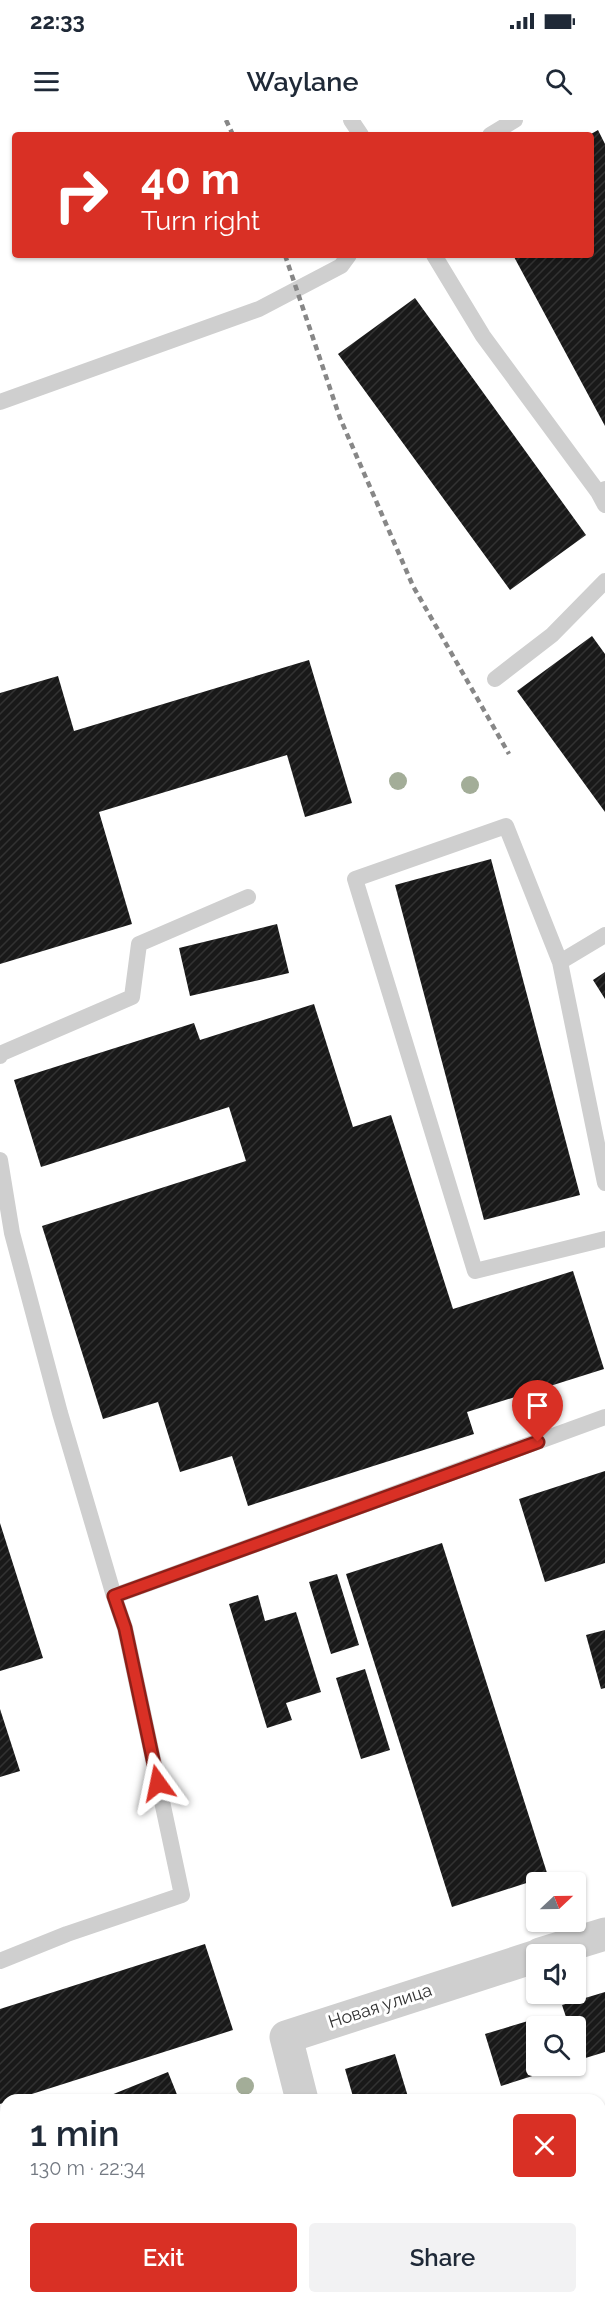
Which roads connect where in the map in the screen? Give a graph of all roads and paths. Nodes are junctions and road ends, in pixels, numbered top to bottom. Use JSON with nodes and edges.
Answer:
{"nodes":[{"id":1,"x":515,"y":120,"type":"edge"},
{"id":2,"x":495,"y":132,"type":"edge"},
{"id":3,"x":347,"y":258,"type":"edge"},
{"id":4,"x":436,"y":258,"type":"edge"},
{"id":5,"x":0,"y":402,"type":"edge"},
{"id":6,"x":603,"y":495,"type":"edge"},
{"id":7,"x":605,"y":581,"type":"edge"},
{"id":8,"x":495,"y":679,"type":"dead end"},
{"id":9,"x":248,"y":897,"type":"dead end"},
{"id":10,"x":605,"y":935,"type":"edge"},
{"id":11,"x":560,"y":962,"type":"junction"},
{"id":12,"x":0,"y":1056,"type":"edge"},
{"id":13,"x":0,"y":1160,"type":"edge"},
{"id":14,"x":605,"y":1183,"type":"edge"},
{"id":15,"x":605,"y":1239,"type":"edge"},
{"id":16,"x":605,"y":1417,"type":"edge"},
{"id":17,"x":114,"y":1596,"type":"junction"},
{"id":18,"x":605,"y":1934,"type":"edge"},
{"id":19,"x":574,"y":1944,"type":"edge"},
{"id":20,"x":526,"y":1959,"type":"edge"},
{"id":21,"x":0,"y":1960,"type":"edge"},
{"id":22,"x":300,"y":2094,"type":"edge"}],
"edges":[{"from":1,"to":2,"type":"lane"},
{"from":3,"to":5,"type":"lane"},
{"from":4,"to":6,"type":"lane"},
{"from":7,"to":8,"type":"lane"},
{"from":9,"to":12,"type":"lane"},
{"from":10,"to":11,"type":"lane"},
{"from":11,"to":14,"type":"lane"},
{"from":11,"to":15,"type":"lane"},
{"from":13,"to":17,"type":"lane"},
{"from":16,"to":17,"type":"lane"},
{"from":17,"to":21,"type":"lane"},
{"from":18,"to":19,"type":"street","name":"Новая улица"},
{"from":20,"to":22,"type":"street","name":"Новая улица"}]}
